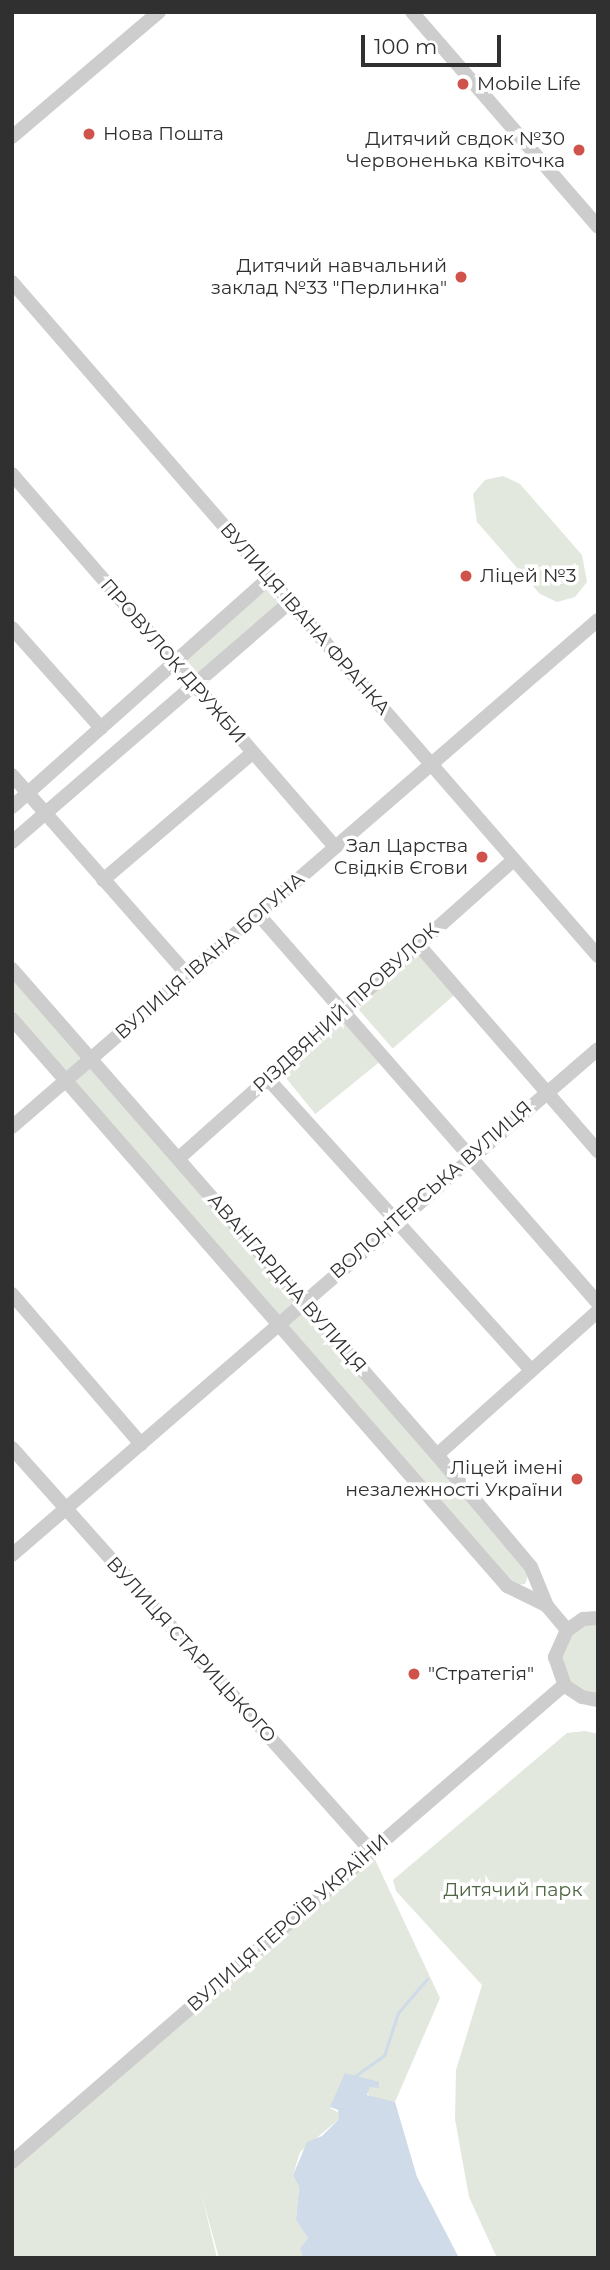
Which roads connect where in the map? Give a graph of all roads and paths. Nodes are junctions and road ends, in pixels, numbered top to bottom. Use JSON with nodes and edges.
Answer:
{"nodes":[{"id":1,"x":135,"y":12,"type":"edge"},
{"id":2,"x":159,"y":12,"type":"edge"},
{"id":3,"x":412,"y":12,"type":"edge"},
{"id":4,"x":145,"y":24,"type":"junction"},
{"id":5,"x":12,"y":137,"type":"edge"},
{"id":6,"x":598,"y":227,"type":"edge"},
{"id":7,"x":12,"y":282,"type":"edge"},
{"id":8,"x":18,"y":298,"type":"edge"},
{"id":9,"x":12,"y":474,"type":"edge"},
{"id":10,"x":270,"y":578,"type":"junction"},
{"id":11,"x":290,"y":602,"type":"junction"},
{"id":12,"x":598,"y":620,"type":"edge"},
{"id":13,"x":12,"y":628,"type":"edge"},
{"id":14,"x":173,"y":663,"type":"junction"},
{"id":15,"x":193,"y":686,"type":"junction"},
{"id":16,"x":101,"y":728,"type":"junction"},
{"id":17,"x":251,"y":753,"type":"junction"},
{"id":18,"x":431,"y":764,"type":"junction"},
{"id":19,"x":12,"y":775,"type":"edge"},
{"id":20,"x":28,"y":793,"type":"junction"},
{"id":21,"x":12,"y":807,"type":"edge"},
{"id":22,"x":45,"y":816,"type":"junction"},
{"id":23,"x":12,"y":842,"type":"edge"},
{"id":24,"x":335,"y":847,"type":"junction"},
{"id":25,"x":514,"y":860,"type":"junction"},
{"id":26,"x":103,"y":880,"type":"junction"},
{"id":27,"x":258,"y":914,"type":"junction"},
{"id":28,"x":417,"y":943,"type":"junction"},
{"id":29,"x":598,"y":957,"type":"edge"},
{"id":30,"x":12,"y":969,"type":"edge"},
{"id":31,"x":188,"y":975,"type":"junction"},
{"id":32,"x":343,"y":1007,"type":"junction"},
{"id":33,"x":12,"y":1019,"type":"edge"},
{"id":34,"x":598,"y":1049,"type":"edge"},
{"id":35,"x":91,"y":1058,"type":"junction"},
{"id":36,"x":268,"y":1079,"type":"junction"},
{"id":37,"x":64,"y":1082,"type":"junction"},
{"id":38,"x":545,"y":1090,"type":"junction"},
{"id":39,"x":12,"y":1127,"type":"edge"},
{"id":40,"x":598,"y":1151,"type":"edge"},
{"id":41,"x":472,"y":1154,"type":"junction"},
{"id":42,"x":179,"y":1158,"type":"junction"},
{"id":43,"x":397,"y":1222,"type":"junction"},
{"id":44,"x":12,"y":1294,"type":"edge"},
{"id":45,"x":303,"y":1301,"type":"junction"},
{"id":46,"x":598,"y":1303,"type":"edge"},
{"id":47,"x":598,"y":1311,"type":"edge"},
{"id":48,"x":280,"y":1325,"type":"junction"},
{"id":49,"x":530,"y":1368,"type":"junction"},
{"id":50,"x":141,"y":1444,"type":"junction"},
{"id":51,"x":12,"y":1448,"type":"edge"},
{"id":52,"x":437,"y":1455,"type":"junction"},
{"id":53,"x":65,"y":1509,"type":"junction"},
{"id":54,"x":12,"y":1555,"type":"edge"},
{"id":55,"x":547,"y":1606,"type":"junction"},
{"id":56,"x":598,"y":1618,"type":"edge"},
{"id":57,"x":567,"y":1630,"type":"junction"},
{"id":58,"x":564,"y":1685,"type":"junction"},
{"id":59,"x":598,"y":1700,"type":"edge"},
{"id":60,"x":371,"y":1851,"type":"junction"},
{"id":61,"x":12,"y":2162,"type":"edge"}],
"edges":[{"from":1,"to":4,"type":"street"},
{"from":2,"to":4,"type":"street"},
{"from":3,"to":6,"type":"street"},
{"from":4,"to":5,"type":"street"},
{"from":7,"to":8,"type":"street","name":"ВУЛИЦЯ ІВАНА ФРАНКА"},
{"from":8,"to":10,"type":"street","name":"ВУЛИЦЯ ІВАНА ФРАНКА"},
{"from":9,"to":14,"type":"street","name":"ПРОВУЛОК ДРУЖБИ"},
{"from":10,"to":11,"type":"street","name":"ВУЛИЦЯ ІВАНА ФРАНКА"},
{"from":10,"to":14,"type":"street"},
{"from":11,"to":15,"type":"street"},
{"from":11,"to":18,"type":"street","name":"ВУЛИЦЯ ІВАНА ФРАНКА"},
{"from":12,"to":18,"type":"street","name":"ВУЛИЦЯ ІВАНА БОГУНА"},
{"from":13,"to":16,"type":"street"},
{"from":14,"to":15,"type":"street","name":"ПРОВУЛОК ДРУЖБИ"},
{"from":14,"to":16,"type":"street"},
{"from":15,"to":17,"type":"street","name":"ПРОВУЛОК ДРУЖБИ"},
{"from":15,"to":22,"type":"street"},
{"from":16,"to":20,"type":"street"},
{"from":17,"to":24,"type":"street","name":"ПРОВУЛОК ДРУЖБИ"},
{"from":17,"to":26,"type":"street"},
{"from":18,"to":24,"type":"street","name":"ВУЛИЦЯ ІВАНА БОГУНА"},
{"from":18,"to":25,"type":"street","name":"ВУЛИЦЯ ІВАНА ФРАНКА"},
{"from":19,"to":20,"type":"street"},
{"from":20,"to":21,"type":"street"},
{"from":20,"to":22,"type":"street"},
{"from":22,"to":23,"type":"street"},
{"from":22,"to":26,"type":"street"},
{"from":24,"to":27,"type":"street","name":"ВУЛИЦЯ ІВАНА БОГУНА"},
{"from":25,"to":28,"type":"street","name":"РІЗДВЯНИЙ ПРОВУЛОК"},
{"from":25,"to":29,"type":"street","name":"ВУЛИЦЯ ІВАНА ФРАНКА"},
{"from":26,"to":31,"type":"street"},
{"from":27,"to":31,"type":"street","name":"ВУЛИЦЯ ІВАНА БОГУНА"},
{"from":27,"to":32,"type":"street"},
{"from":28,"to":32,"type":"street","name":"РІЗДВЯНИЙ ПРОВУЛОК"},
{"from":28,"to":38,"type":"street"},
{"from":30,"to":35,"type":"street","name":"АВАНГАРДНА ВУЛИЦЯ"},
{"from":31,"to":35,"type":"street","name":"ВУЛИЦЯ ІВАНА БОГУНА"},
{"from":32,"to":36,"type":"street","name":"РІЗДВЯНИЙ ПРОВУЛОК"},
{"from":32,"to":41,"type":"street"},
{"from":33,"to":37,"type":"street","name":"АВАНГАРДНА ВУЛИЦЯ"},
{"from":34,"to":38,"type":"street","name":"ВОЛОНТЕРСЬКА ВУЛИЦЯ"},
{"from":35,"to":37,"type":"street","name":"ВУЛИЦЯ ІВАНА БОГУНА"},
{"from":35,"to":42,"type":"street","name":"АВАНГАРДНА ВУЛИЦЯ"},
{"from":36,"to":42,"type":"street","name":"РІЗДВЯНИЙ ПРОВУЛОК"},
{"from":36,"to":43,"type":"street"},
{"from":37,"to":39,"type":"street","name":"ВУЛИЦЯ ІВАНА БОГУНА"},
{"from":37,"to":48,"type":"street","name":"АВАНГАРДНА ВУЛИЦЯ"},
{"from":38,"to":40,"type":"street"},
{"from":38,"to":41,"type":"street","name":"ВОЛОНТЕРСЬКА ВУЛИЦЯ"},
{"from":41,"to":43,"type":"street","name":"ВОЛОНТЕРСЬКА ВУЛИЦЯ"},
{"from":41,"to":46,"type":"street"},
{"from":42,"to":45,"type":"street","name":"АВАНГАРДНА ВУЛИЦЯ"},
{"from":43,"to":45,"type":"street","name":"ВОЛОНТЕРСЬКА ВУЛИЦЯ"},
{"from":43,"to":49,"type":"street"},
{"from":44,"to":50,"type":"street"},
{"from":45,"to":48,"type":"street","name":"ВОЛОНТЕРСЬКА ВУЛИЦЯ"},
{"from":45,"to":52,"type":"street","name":"АВАНГАРДНА ВУЛИЦЯ"},
{"from":47,"to":49,"type":"street"},
{"from":48,"to":50,"type":"street","name":"ВОЛОНТЕРСЬКА ВУЛИЦЯ"},
{"from":48,"to":55,"type":"street","name":"АВАНГАРДНА ВУЛИЦЯ"},
{"from":49,"to":52,"type":"street"},
{"from":50,"to":53,"type":"street","name":"ВОЛОНТЕРСЬКА ВУЛИЦЯ"},
{"from":51,"to":53,"type":"street","name":"ВУЛИЦЯ СТАРИЦЬКОГО"},
{"from":52,"to":55,"type":"street","name":"АВАНГАРДНА ВУЛИЦЯ"},
{"from":53,"to":54,"type":"street","name":"ВОЛОНТЕРСЬКА ВУЛИЦЯ"},
{"from":53,"to":60,"type":"street","name":"ВУЛИЦЯ СТАРИЦЬКОГО"},
{"from":55,"to":57,"type":"street","name":"АВАНГАРДНА ВУЛИЦЯ"},
{"from":56,"to":57,"type":"street"},
{"from":57,"to":58,"type":"street"},
{"from":58,"to":59,"type":"street"},
{"from":58,"to":60,"type":"street","name":"ВУЛИЦЯ ГЕРОЇВ УКРАЇНИ"},
{"from":60,"to":61,"type":"street","name":"ВУЛИЦЯ ГЕРОЇВ УКРАЇНИ"}]}
